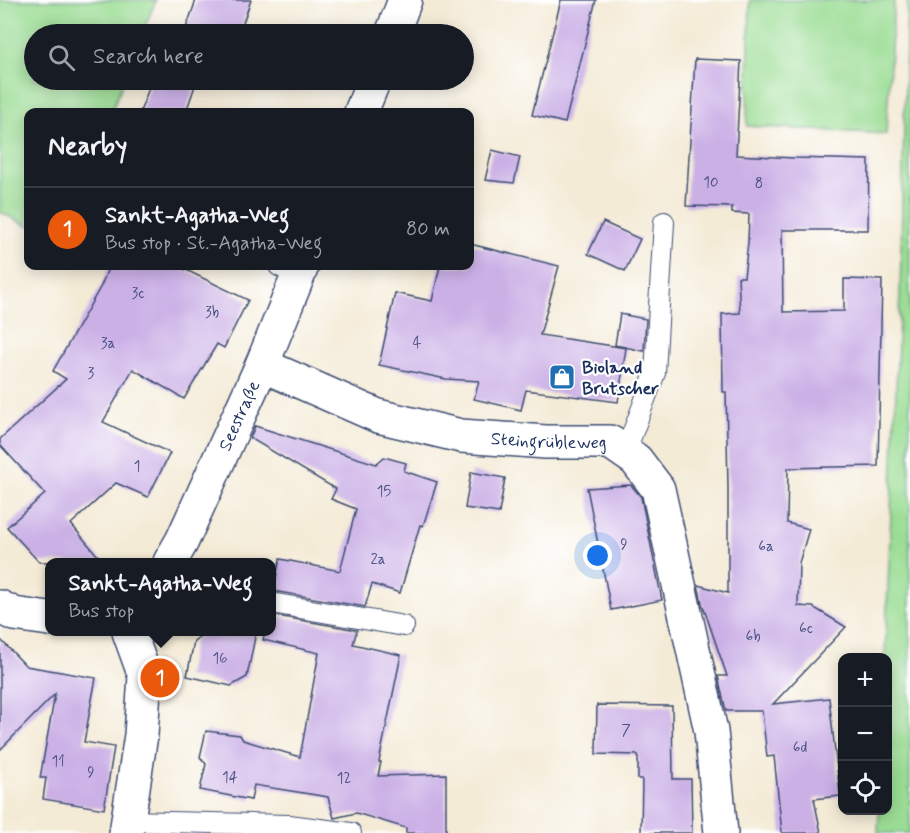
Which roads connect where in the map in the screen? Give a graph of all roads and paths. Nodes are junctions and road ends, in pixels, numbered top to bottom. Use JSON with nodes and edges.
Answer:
{"nodes":[{"id":1,"x":405,"y":0,"type":"edge"},
{"id":2,"x":396,"y":24,"type":"edge"},
{"id":3,"x":370,"y":90,"type":"edge"},
{"id":4,"x":363,"y":108,"type":"edge"},
{"id":5,"x":664,"y":222,"type":"dead end"},
{"id":6,"x":293,"y":270,"type":"edge"},
{"id":7,"x":262,"y":365,"type":"junction"},
{"id":8,"x":625,"y":453,"type":"junction"},
{"id":9,"x":172,"y":558,"type":"edge"},
{"id":10,"x":276,"y":604,"type":"edge"},
{"id":11,"x":5,"y":614,"type":"edge"},
{"id":12,"x":45,"y":619,"type":"edge"},
{"id":13,"x":404,"y":626,"type":"dead end"},
{"id":14,"x":130,"y":636,"type":"edge"},
{"id":15,"x":127,"y":827,"type":"edge"},
{"id":16,"x":351,"y":833,"type":"edge"},
{"id":17,"x":721,"y":833,"type":"edge"}],
"edges":[{"from":1,"to":2,"type":"street"},
{"from":3,"to":4,"type":"street"},
{"from":5,"to":8,"type":"lane"},
{"from":6,"to":7,"type":"street","name":"Seestraße"},
{"from":7,"to":8,"type":"street","name":"Steingrübleweg"},
{"from":7,"to":9,"type":"street","name":"Seestraße"},
{"from":8,"to":17,"type":"street","name":"Steingrübleweg"},
{"from":10,"to":13,"type":"lane"},
{"from":11,"to":12,"type":"street"},
{"from":14,"to":15,"type":"street"},
{"from":15,"to":16,"type":"lane"}]}
